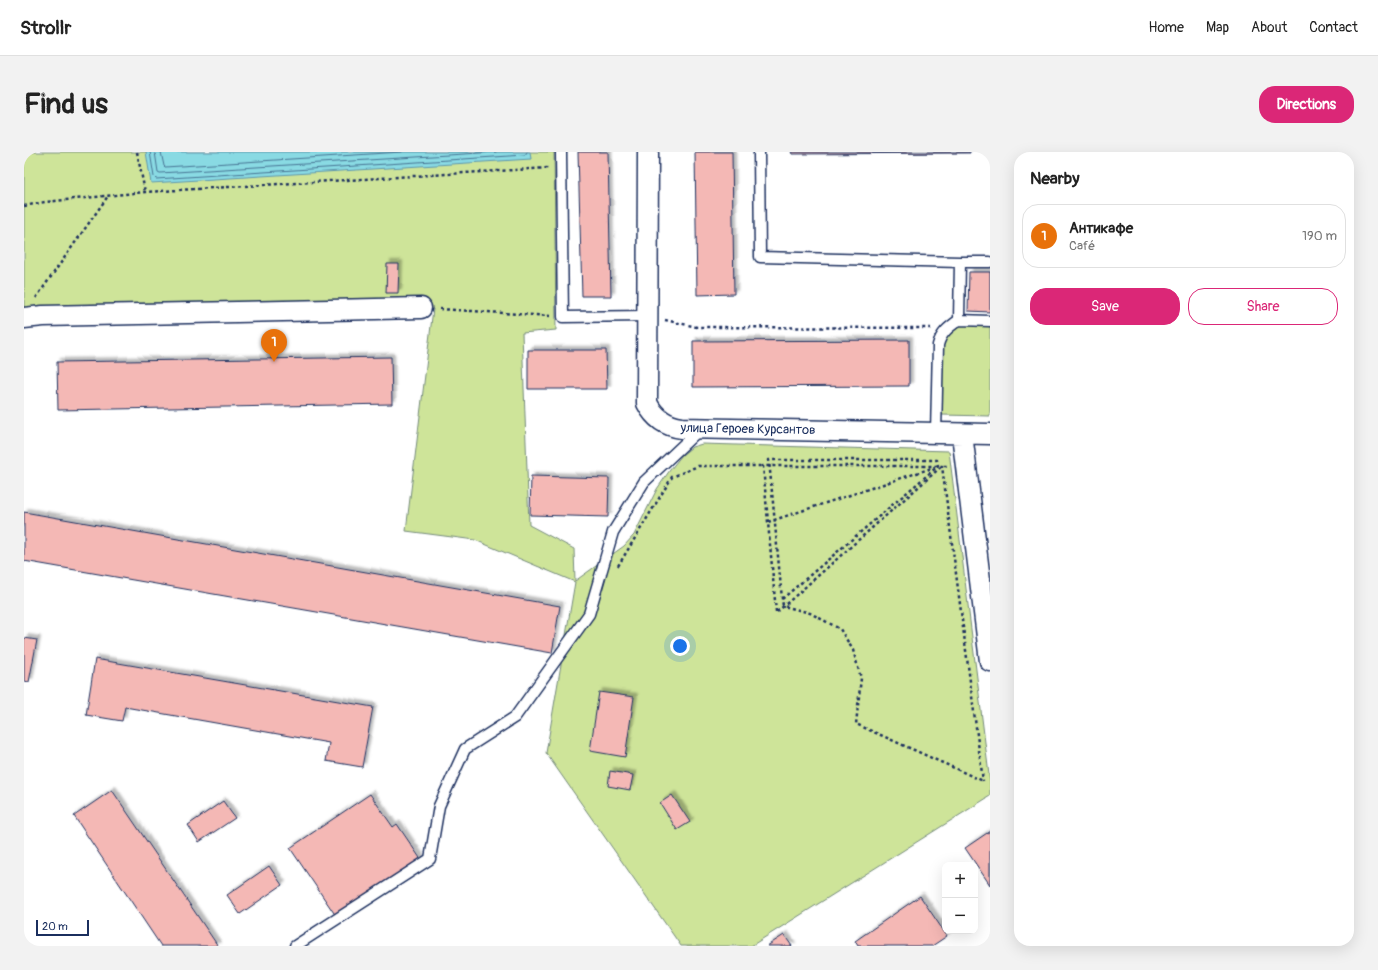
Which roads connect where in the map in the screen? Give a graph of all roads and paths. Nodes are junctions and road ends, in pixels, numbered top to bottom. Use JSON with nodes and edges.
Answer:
{"nodes":[{"id":1,"x":137,"y":152,"type":"edge"},
{"id":2,"x":561,"y":152,"type":"edge"},
{"id":3,"x":648,"y":152,"type":"edge"},
{"id":4,"x":759,"y":152,"type":"edge"},
{"id":5,"x":550,"y":168,"type":"dead end"},
{"id":6,"x":144,"y":192,"type":"junction"},
{"id":7,"x":108,"y":196,"type":"junction"},
{"id":8,"x":24,"y":206,"type":"edge"},
{"id":9,"x":960,"y":262,"type":"junction"},
{"id":10,"x":990,"y":262,"type":"edge"},
{"id":11,"x":421,"y":308,"type":"joint"},
{"id":12,"x":28,"y":310,"type":"edge"},
{"id":13,"x":647,"y":316,"type":"junction"},
{"id":14,"x":563,"y":317,"type":"junction"},
{"id":15,"x":959,"y":320,"type":"junction"},
{"id":16,"x":990,"y":321,"type":"edge"},
{"id":17,"x":948,"y":328,"type":"junction"},
{"id":18,"x":700,"y":428,"type":"junction"},
{"id":19,"x":936,"y":433,"type":"junction"},
{"id":20,"x":962,"y":434,"type":"junction"},
{"id":21,"x":990,"y":434,"type":"edge"},
{"id":22,"x":763,"y":466,"type":"junction"},
{"id":23,"x":770,"y":466,"type":"junction"},
{"id":24,"x":938,"y":466,"type":"junction"},
{"id":25,"x":942,"y":466,"type":"junction"},
{"id":26,"x":966,"y":466,"type":"junction"},
{"id":27,"x":775,"y":520,"type":"junction"},
{"id":28,"x":768,"y":522,"type":"junction"},
{"id":29,"x":617,"y":569,"type":"dead end"},
{"id":30,"x":782,"y":599,"type":"junction"},
{"id":31,"x":783,"y":606,"type":"junction"},
{"id":32,"x":990,"y":661,"type":"edge"},
{"id":33,"x":295,"y":946,"type":"edge"}],
"edges":[{"from":1,"to":6,"type":"path"},
{"from":2,"to":14,"type":"lane"},
{"from":3,"to":13,"type":"street","name":"улица Героев Курсантов"},
{"from":4,"to":9,"type":"lane"},
{"from":5,"to":6,"type":"path"},
{"from":6,"to":7,"type":"path"},
{"from":7,"to":8,"type":"path"},
{"from":7,"to":12,"type":"path"},
{"from":9,"to":10,"type":"lane"},
{"from":9,"to":15,"type":"lane"},
{"from":11,"to":12,"type":"street"},
{"from":11,"to":14,"type":"path"},
{"from":13,"to":14,"type":"lane"},
{"from":13,"to":17,"type":"path"},
{"from":13,"to":18,"type":"street","name":"улица Героев Курсантов"},
{"from":15,"to":16,"type":"lane"},
{"from":15,"to":17,"type":"lane"},
{"from":17,"to":19,"type":"lane"},
{"from":18,"to":19,"type":"street","name":"улица Героев Курсантов"},
{"from":18,"to":33,"type":"lane"},
{"from":19,"to":20,"type":"street","name":"улица Героев Курсантов"},
{"from":20,"to":21,"type":"street","name":"улица Героев Курсантов"},
{"from":20,"to":26,"type":"street"},
{"from":22,"to":23,"type":"path"},
{"from":22,"to":28,"type":"path"},
{"from":22,"to":29,"type":"path"},
{"from":23,"to":24,"type":"path"},
{"from":23,"to":24,"type":"path"},
{"from":23,"to":27,"type":"path"},
{"from":24,"to":25,"type":"path"},
{"from":24,"to":27,"type":"path"},
{"from":24,"to":30,"type":"path"},
{"from":25,"to":26,"type":"path"},
{"from":25,"to":31,"type":"path"},
{"from":25,"to":31,"type":"path"},
{"from":26,"to":32,"type":"street"},
{"from":27,"to":28,"type":"path"},
{"from":27,"to":30,"type":"path"},
{"from":28,"to":31,"type":"path"},
{"from":30,"to":31,"type":"path"}]}
